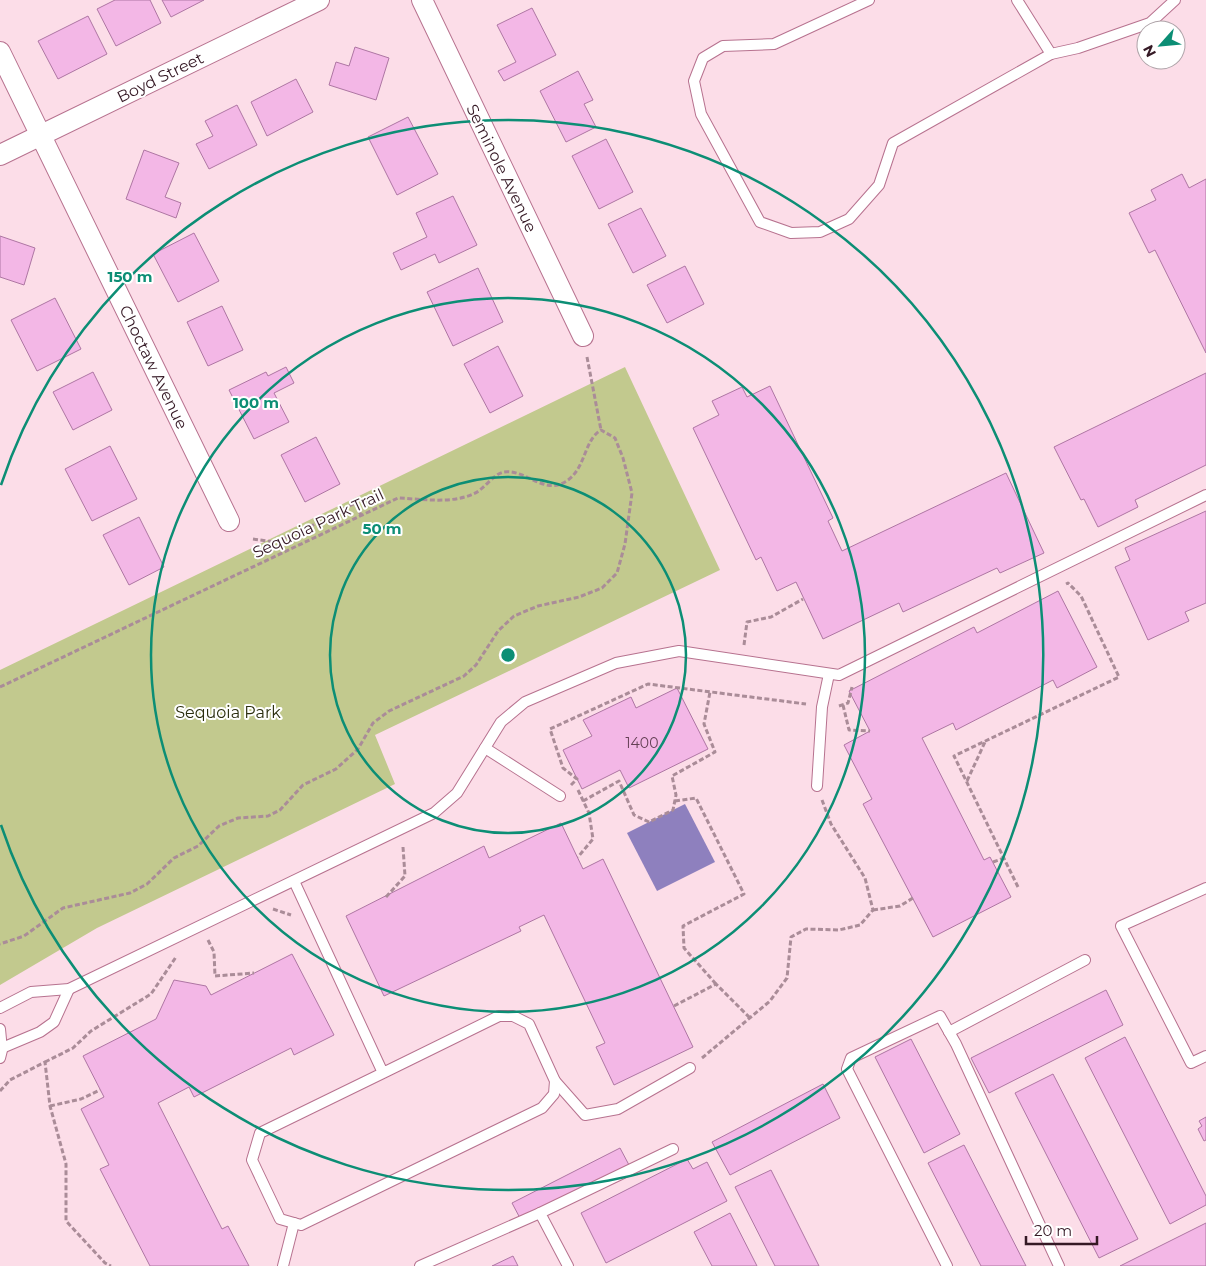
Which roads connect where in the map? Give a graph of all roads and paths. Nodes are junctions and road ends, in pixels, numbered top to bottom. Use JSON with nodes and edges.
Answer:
{"nodes":[{"id":1,"x":319,"y":0,"type":"edge"},
{"id":2,"x":422,"y":0,"type":"edge"},
{"id":3,"x":869,"y":0,"type":"edge"},
{"id":4,"x":1016,"y":0,"type":"edge"},
{"id":5,"x":1174,"y":0,"type":"edge"},
{"id":6,"x":0,"y":52,"type":"edge"},
{"id":7,"x":1051,"y":54,"type":"junction"},
{"id":8,"x":41,"y":135,"type":"junction"},
{"id":9,"x":0,"y":155,"type":"edge"},
{"id":10,"x":583,"y":336,"type":"joint"},
{"id":11,"x":601,"y":430,"type":"junction"},
{"id":12,"x":1206,"y":495,"type":"edge"},
{"id":13,"x":362,"y":515,"type":"junction"},
{"id":14,"x":229,"y":521,"type":"dead end"},
{"id":15,"x":253,"y":539,"type":"dead end"},
{"id":16,"x":1060,"y":584,"type":"dead end"},
{"id":17,"x":803,"y":599,"type":"dead end"},
{"id":18,"x":742,"y":660,"type":"junction"},
{"id":19,"x":830,"y":674,"type":"junction"},
{"id":20,"x":853,"y":680,"type":"dead end"},
{"id":21,"x":0,"y":687,"type":"edge"},
{"id":22,"x":710,"y":692,"type":"junction"},
{"id":23,"x":843,"y":705,"type":"junction"},
{"id":24,"x":822,"y":707,"type":"junction"},
{"id":25,"x":870,"y":732,"type":"dead end"},
{"id":26,"x":985,"y":742,"type":"junction"},
{"id":27,"x":485,"y":748,"type":"junction"},
{"id":28,"x":967,"y":782,"type":"junction"},
{"id":29,"x":574,"y":783,"type":"junction"},
{"id":30,"x":817,"y":786,"type":"joint"},
{"id":31,"x":560,"y":796,"type":"joint"},
{"id":32,"x":583,"y":801,"type":"junction"},
{"id":33,"x":675,"y":801,"type":"junction"},
{"id":34,"x":396,"y":832,"type":"junction"},
{"id":35,"x":578,"y":857,"type":"dead end"},
{"id":36,"x":1004,"y":858,"type":"junction"},
{"id":37,"x":993,"y":862,"type":"dead end"},
{"id":38,"x":294,"y":880,"type":"junction"},
{"id":39,"x":1018,"y":887,"type":"dead end"},
{"id":40,"x":1206,"y":888,"type":"edge"},
{"id":41,"x":386,"y":896,"type":"dead end"},
{"id":42,"x":913,"y":898,"type":"dead end"},
{"id":43,"x":267,"y":910,"type":"dead end"},
{"id":44,"x":873,"y":910,"type":"junction"},
{"id":45,"x":295,"y":923,"type":"dead end"},
{"id":46,"x":215,"y":936,"type":"dead end"},
{"id":47,"x":208,"y":940,"type":"junction"},
{"id":48,"x":0,"y":944,"type":"edge"},
{"id":49,"x":200,"y":944,"type":"dead end"},
{"id":50,"x":177,"y":955,"type":"dead end"},
{"id":51,"x":1085,"y":960,"type":"dead end"},
{"id":52,"x":254,"y":973,"type":"dead end"},
{"id":53,"x":716,"y":984,"type":"junction"},
{"id":54,"x":69,"y":989,"type":"junction"},
{"id":55,"x":674,"y":1006,"type":"dead end"},
{"id":56,"x":0,"y":1008,"type":"edge"},
{"id":57,"x":750,"y":1018,"type":"junction"},
{"id":58,"x":0,"y":1030,"type":"edge"},
{"id":59,"x":949,"y":1032,"type":"junction"},
{"id":60,"x":1,"y":1053,"type":"edge"},
{"id":61,"x":1206,"y":1056,"type":"edge"},
{"id":62,"x":45,"y":1062,"type":"junction"},
{"id":63,"x":690,"y":1068,"type":"joint"},
{"id":64,"x":383,"y":1073,"type":"junction"},
{"id":65,"x":556,"y":1081,"type":"junction"},
{"id":66,"x":100,"y":1090,"type":"dead end"},
{"id":67,"x":0,"y":1091,"type":"edge"},
{"id":68,"x":50,"y":1106,"type":"junction"},
{"id":69,"x":672,"y":1149,"type":"dead end"},
{"id":70,"x":540,"y":1213,"type":"junction"},
{"id":71,"x":294,"y":1223,"type":"junction"},
{"id":72,"x":110,"y":1266,"type":"edge"},
{"id":73,"x":283,"y":1266,"type":"edge"},
{"id":74,"x":420,"y":1266,"type":"edge"},
{"id":75,"x":568,"y":1266,"type":"edge"},
{"id":76,"x":947,"y":1266,"type":"edge"},
{"id":77,"x":1060,"y":1266,"type":"edge"}],
"edges":[{"from":1,"to":8,"type":"street","name":"Boyd Street"},
{"from":2,"to":10,"type":"street","name":"Seminole Avenue"},
{"from":3,"to":7,"type":"lane"},
{"from":4,"to":7,"type":"lane"},
{"from":5,"to":7,"type":"lane"},
{"from":6,"to":8,"type":"street","name":"Choctaw Avenue"},
{"from":8,"to":9,"type":"street","name":"Boyd Street"},
{"from":8,"to":14,"type":"street","name":"Choctaw Avenue"},
{"from":10,"to":11,"type":"path"},
{"from":11,"to":13,"type":"path","name":"Sequoia Park Trail"},
{"from":11,"to":48,"type":"path"},
{"from":12,"to":19,"type":"lane"},
{"from":13,"to":15,"type":"path"},
{"from":13,"to":21,"type":"path","name":"Sequoia Park Trail"},
{"from":16,"to":26,"type":"path"},
{"from":17,"to":18,"type":"path"},
{"from":18,"to":19,"type":"lane"},
{"from":18,"to":27,"type":"lane"},
{"from":19,"to":24,"type":"lane"},
{"from":20,"to":23,"type":"path"},
{"from":22,"to":24,"type":"path"},
{"from":22,"to":29,"type":"path"},
{"from":22,"to":33,"type":"path"},
{"from":23,"to":24,"type":"path"},
{"from":23,"to":25,"type":"path"},
{"from":24,"to":30,"type":"lane"},
{"from":26,"to":28,"type":"path"},
{"from":26,"to":28,"type":"path"},
{"from":27,"to":31,"type":"lane"},
{"from":27,"to":34,"type":"lane"},
{"from":28,"to":36,"type":"path"},
{"from":29,"to":31,"type":"path"},
{"from":29,"to":32,"type":"path"},
{"from":30,"to":44,"type":"path"},
{"from":32,"to":33,"type":"path"},
{"from":32,"to":35,"type":"path"},
{"from":33,"to":53,"type":"path"},
{"from":34,"to":38,"type":"lane"},
{"from":34,"to":41,"type":"path"},
{"from":36,"to":37,"type":"path"},
{"from":36,"to":39,"type":"path"},
{"from":38,"to":54,"type":"lane"},
{"from":38,"to":64,"type":"lane"},
{"from":40,"to":61,"type":"lane"},
{"from":42,"to":44,"type":"path"},
{"from":43,"to":45,"type":"path"},
{"from":44,"to":57,"type":"path"},
{"from":46,"to":47,"type":"path"},
{"from":47,"to":49,"type":"path"},
{"from":47,"to":52,"type":"path"},
{"from":50,"to":62,"type":"path"},
{"from":51,"to":59,"type":"lane"},
{"from":53,"to":55,"type":"path"},
{"from":53,"to":57,"type":"path"},
{"from":54,"to":56,"type":"lane"},
{"from":54,"to":60,"type":"lane"},
{"from":57,"to":63,"type":"path"},
{"from":58,"to":60,"type":"lane"},
{"from":59,"to":76,"type":"lane"},
{"from":59,"to":77,"type":"lane"},
{"from":62,"to":67,"type":"path"},
{"from":62,"to":68,"type":"path"},
{"from":63,"to":65,"type":"lane"},
{"from":64,"to":65,"type":"lane"},
{"from":64,"to":71,"type":"lane"},
{"from":65,"to":71,"type":"lane"},
{"from":66,"to":68,"type":"path"},
{"from":68,"to":72,"type":"path"},
{"from":69,"to":70,"type":"lane"},
{"from":70,"to":74,"type":"lane"},
{"from":70,"to":75,"type":"lane"},
{"from":71,"to":73,"type":"lane"}]}
